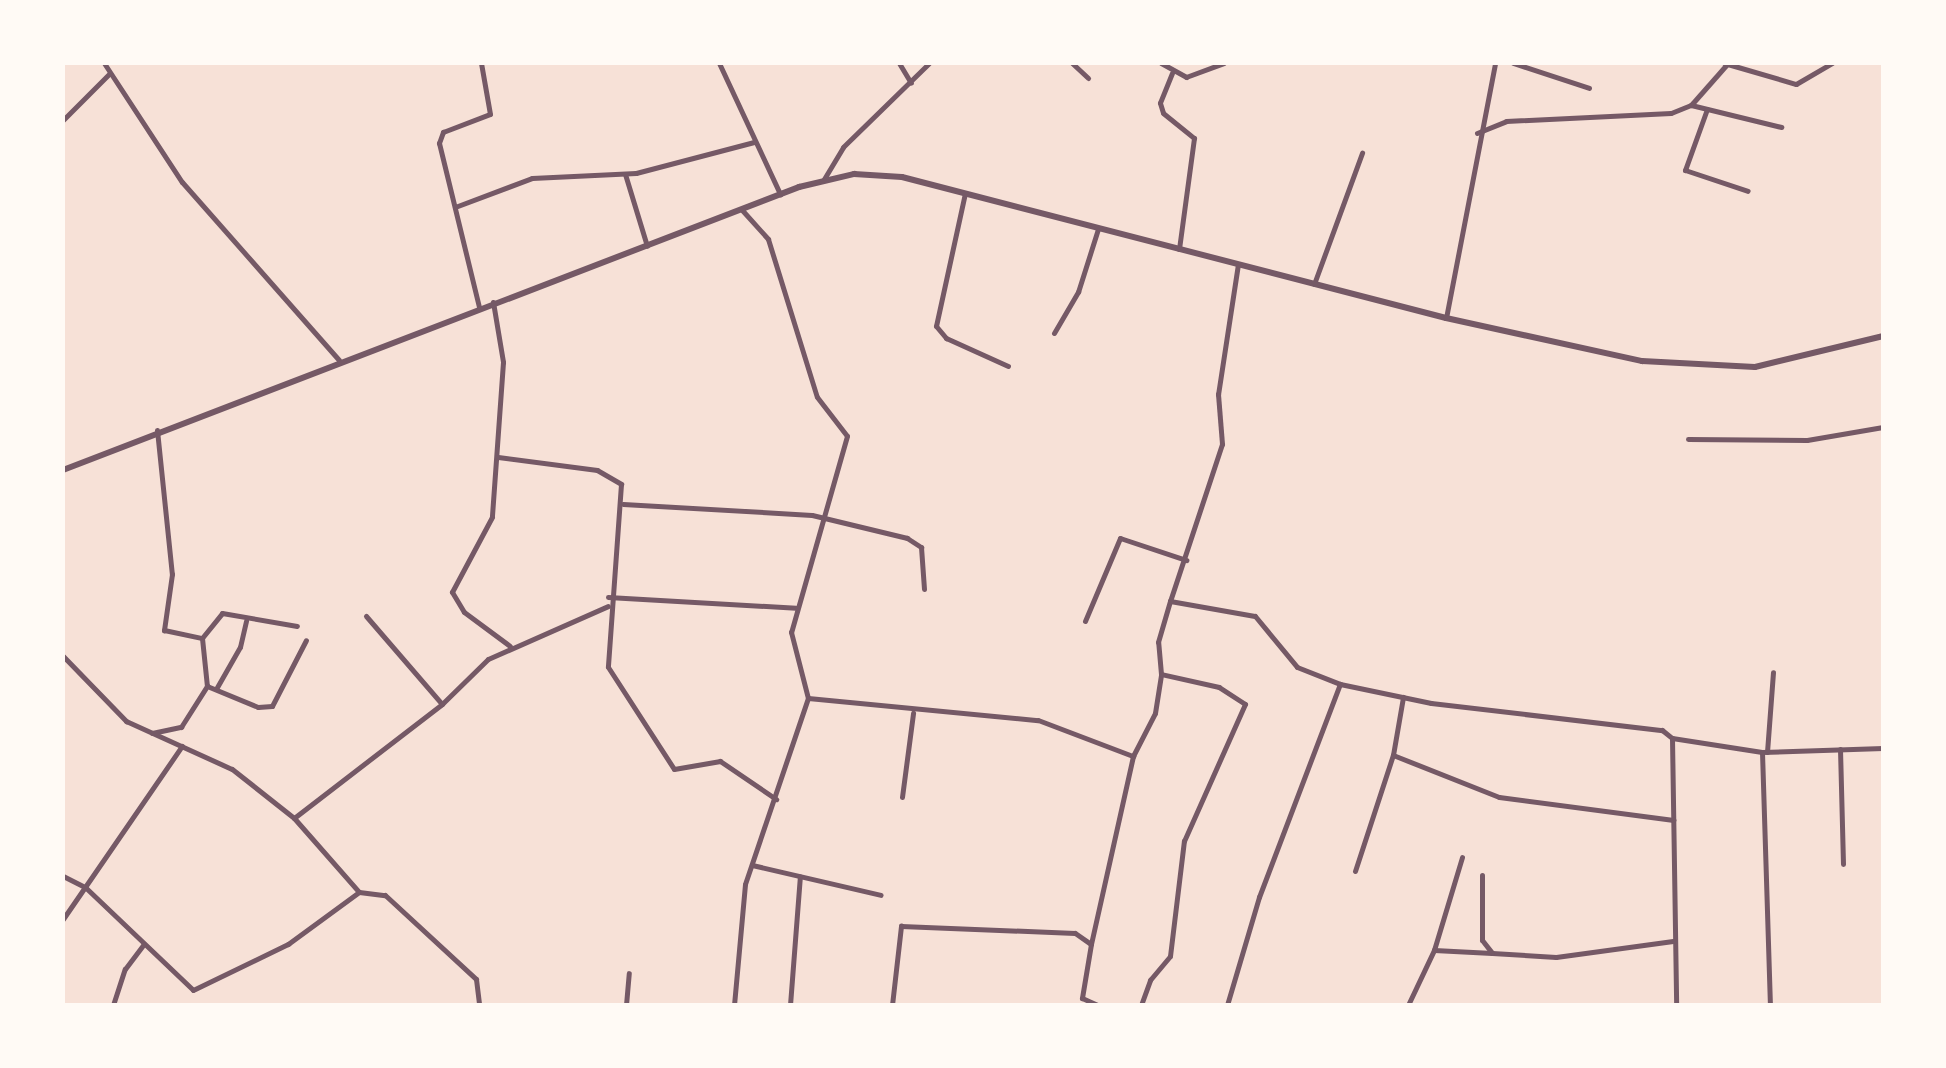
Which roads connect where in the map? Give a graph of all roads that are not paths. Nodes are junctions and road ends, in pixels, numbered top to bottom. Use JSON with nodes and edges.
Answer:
{"nodes":[{"id":1,"x":104,"y":63,"type":"edge"},
{"id":2,"x":481,"y":63,"type":"edge"},
{"id":3,"x":719,"y":63,"type":"edge"},
{"id":4,"x":899,"y":63,"type":"edge"},
{"id":5,"x":929,"y":63,"type":"edge"},
{"id":6,"x":1072,"y":63,"type":"edge"},
{"id":7,"x":1161,"y":63,"type":"edge"},
{"id":8,"x":1224,"y":63,"type":"edge"},
{"id":9,"x":1495,"y":63,"type":"edge"},
{"id":10,"x":1513,"y":63,"type":"edge"},
{"id":11,"x":1726,"y":63,"type":"edge"},
{"id":12,"x":1832,"y":63,"type":"edge"},
{"id":13,"x":110,"y":73,"type":"junction"},
{"id":14,"x":1172,"y":73,"type":"junction"},
{"id":15,"x":1088,"y":78,"type":"dead end"},
{"id":16,"x":911,"y":83,"type":"junction"},
{"id":17,"x":1589,"y":89,"type":"dead end"},
{"id":18,"x":1690,"y":105,"type":"junction"},
{"id":19,"x":1707,"y":109,"type":"junction"},
{"id":20,"x":63,"y":120,"type":"edge"},
{"id":21,"x":1781,"y":127,"type":"dead end"},
{"id":22,"x":1477,"y":133,"type":"junction"},
{"id":23,"x":754,"y":142,"type":"junction"},
{"id":24,"x":1362,"y":153,"type":"dead end"},
{"id":25,"x":625,"y":174,"type":"junction"},
{"id":26,"x":824,"y":179,"type":"junction"},
{"id":27,"x":1748,"y":191,"type":"dead end"},
{"id":28,"x":965,"y":193,"type":"junction"},
{"id":29,"x":780,"y":194,"type":"junction"},
{"id":30,"x":455,"y":207,"type":"junction"},
{"id":31,"x":742,"y":210,"type":"junction"},
{"id":32,"x":1098,"y":229,"type":"junction"},
{"id":33,"x":647,"y":246,"type":"junction"},
{"id":34,"x":1179,"y":249,"type":"junction"},
{"id":35,"x":1238,"y":264,"type":"junction"},
{"id":36,"x":1314,"y":284,"type":"junction"},
{"id":37,"x":493,"y":302,"type":"junction"},
{"id":38,"x":479,"y":307,"type":"junction"},
{"id":39,"x":1446,"y":318,"type":"junction"},
{"id":40,"x":1054,"y":333,"type":"dead end"},
{"id":41,"x":1883,"y":336,"type":"edge"},
{"id":42,"x":339,"y":360,"type":"junction"},
{"id":43,"x":1008,"y":366,"type":"dead end"},
{"id":44,"x":1883,"y":427,"type":"edge"},
{"id":45,"x":157,"y":430,"type":"junction"},
{"id":46,"x":1688,"y":439,"type":"dead end"},
{"id":47,"x":498,"y":457,"type":"junction"},
{"id":48,"x":63,"y":470,"type":"edge"},
{"id":49,"x":623,"y":504,"type":"junction"},
{"id":50,"x":823,"y":516,"type":"junction"},
{"id":51,"x":1186,"y":561,"type":"junction"},
{"id":52,"x":925,"y":589,"type":"dead end"},
{"id":53,"x":608,"y":597,"type":"junction"},
{"id":54,"x":1171,"y":601,"type":"junction"},
{"id":55,"x":608,"y":606,"type":"junction"},
{"id":56,"x":796,"y":608,"type":"junction"},
{"id":57,"x":366,"y":616,"type":"dead end"},
{"id":58,"x":246,"y":621,"type":"junction"},
{"id":59,"x":1085,"y":621,"type":"dead end"},
{"id":60,"x":297,"y":626,"type":"dead end"},
{"id":61,"x":202,"y":638,"type":"junction"},
{"id":62,"x":306,"y":640,"type":"dead end"},
{"id":63,"x":510,"y":646,"type":"junction"},
{"id":64,"x":63,"y":656,"type":"edge"},
{"id":65,"x":1773,"y":672,"type":"dead end"},
{"id":66,"x":1161,"y":674,"type":"junction"},
{"id":67,"x":1340,"y":684,"type":"junction"},
{"id":68,"x":207,"y":686,"type":"junction"},
{"id":69,"x":216,"y":689,"type":"junction"},
{"id":70,"x":1403,"y":697,"type":"junction"},
{"id":71,"x":808,"y":698,"type":"junction"},
{"id":72,"x":442,"y":704,"type":"junction"},
{"id":73,"x":913,"y":713,"type":"junction"},
{"id":74,"x":149,"y":733,"type":"junction"},
{"id":75,"x":1671,"y":738,"type":"junction"},
{"id":76,"x":182,"y":746,"type":"junction"},
{"id":77,"x":1883,"y":748,"type":"edge"},
{"id":78,"x":1840,"y":749,"type":"junction"},
{"id":79,"x":1764,"y":752,"type":"junction"},
{"id":80,"x":1393,"y":755,"type":"junction"},
{"id":81,"x":1133,"y":756,"type":"junction"},
{"id":82,"x":902,"y":797,"type":"dead end"},
{"id":83,"x":776,"y":799,"type":"junction"},
{"id":84,"x":294,"y":818,"type":"junction"},
{"id":85,"x":1673,"y":820,"type":"junction"},
{"id":86,"x":1462,"y":857,"type":"dead end"},
{"id":87,"x":1843,"y":864,"type":"dead end"},
{"id":88,"x":752,"y":865,"type":"junction"},
{"id":89,"x":1356,"y":871,"type":"dead end"},
{"id":90,"x":1482,"y":875,"type":"dead end"},
{"id":91,"x":63,"y":876,"type":"edge"},
{"id":92,"x":800,"y":876,"type":"junction"},
{"id":93,"x":85,"y":887,"type":"junction"},
{"id":94,"x":359,"y":892,"type":"junction"},
{"id":95,"x":881,"y":895,"type":"dead end"},
{"id":96,"x":63,"y":919,"type":"edge"},
{"id":97,"x":1673,"y":941,"type":"junction"},
{"id":98,"x":144,"y":944,"type":"junction"},
{"id":99,"x":1091,"y":944,"type":"junction"},
{"id":100,"x":1434,"y":950,"type":"junction"},
{"id":101,"x":1492,"y":953,"type":"junction"},
{"id":102,"x":629,"y":973,"type":"dead end"},
{"id":103,"x":113,"y":1005,"type":"edge"},
{"id":104,"x":479,"y":1005,"type":"edge"},
{"id":105,"x":626,"y":1005,"type":"edge"},
{"id":106,"x":734,"y":1005,"type":"edge"},
{"id":107,"x":790,"y":1005,"type":"edge"},
{"id":108,"x":892,"y":1005,"type":"edge"},
{"id":109,"x":1098,"y":1005,"type":"edge"},
{"id":110,"x":1142,"y":1005,"type":"edge"},
{"id":111,"x":1227,"y":1005,"type":"edge"},
{"id":112,"x":1408,"y":1005,"type":"edge"},
{"id":113,"x":1676,"y":1005,"type":"edge"},
{"id":114,"x":1770,"y":1005,"type":"edge"}],
"edges":[{"from":1,"to":13,"type":"street"},
{"from":2,"to":30,"type":"street"},
{"from":3,"to":23,"type":"street"},
{"from":4,"to":16,"type":"street"},
{"from":5,"to":16,"type":"street"},
{"from":6,"to":15,"type":"street"},
{"from":7,"to":14,"type":"street"},
{"from":8,"to":14,"type":"street"},
{"from":9,"to":22,"type":"street"},
{"from":10,"to":17,"type":"street"},
{"from":11,"to":12,"type":"street"},
{"from":11,"to":18,"type":"street"},
{"from":13,"to":20,"type":"street"},
{"from":13,"to":42,"type":"street"},
{"from":14,"to":34,"type":"street"},
{"from":16,"to":26,"type":"street"},
{"from":18,"to":19,"type":"street"},
{"from":18,"to":22,"type":"street"},
{"from":19,"to":21,"type":"street"},
{"from":19,"to":27,"type":"street"},
{"from":22,"to":39,"type":"street"},
{"from":23,"to":25,"type":"street"},
{"from":23,"to":29,"type":"street"},
{"from":24,"to":36,"type":"street"},
{"from":25,"to":30,"type":"street"},
{"from":25,"to":33,"type":"street"},
{"from":26,"to":28,"type":"street"},
{"from":26,"to":29,"type":"street"},
{"from":28,"to":32,"type":"street"},
{"from":28,"to":43,"type":"street"},
{"from":29,"to":31,"type":"street"},
{"from":30,"to":38,"type":"street"},
{"from":31,"to":33,"type":"street"},
{"from":31,"to":50,"type":"street"},
{"from":32,"to":34,"type":"street"},
{"from":32,"to":40,"type":"street"},
{"from":33,"to":37,"type":"street"},
{"from":34,"to":35,"type":"street"},
{"from":35,"to":36,"type":"street"},
{"from":35,"to":51,"type":"street"},
{"from":36,"to":39,"type":"street"},
{"from":37,"to":38,"type":"street"},
{"from":37,"to":47,"type":"street"},
{"from":38,"to":42,"type":"street"},
{"from":39,"to":41,"type":"street"},
{"from":42,"to":45,"type":"street"},
{"from":44,"to":46,"type":"street"},
{"from":45,"to":48,"type":"street"},
{"from":45,"to":61,"type":"street"},
{"from":47,"to":49,"type":"street"},
{"from":47,"to":63,"type":"street"},
{"from":49,"to":50,"type":"street"},
{"from":49,"to":53,"type":"street"},
{"from":50,"to":52,"type":"street"},
{"from":50,"to":56,"type":"street"},
{"from":51,"to":54,"type":"street"},
{"from":51,"to":59,"type":"street"},
{"from":53,"to":55,"type":"street"},
{"from":53,"to":56,"type":"street"},
{"from":54,"to":66,"type":"street"},
{"from":54,"to":67,"type":"street"},
{"from":55,"to":63,"type":"street"},
{"from":55,"to":83,"type":"street"},
{"from":56,"to":71,"type":"street"},
{"from":57,"to":72,"type":"street"},
{"from":58,"to":60,"type":"street"},
{"from":58,"to":61,"type":"street"},
{"from":58,"to":69,"type":"street"},
{"from":61,"to":68,"type":"street"},
{"from":62,"to":69,"type":"street"},
{"from":63,"to":72,"type":"street"},
{"from":64,"to":74,"type":"street"},
{"from":65,"to":79,"type":"street"},
{"from":66,"to":81,"type":"street"},
{"from":66,"to":110,"type":"street"},
{"from":67,"to":70,"type":"street"},
{"from":67,"to":111,"type":"street"},
{"from":68,"to":69,"type":"street"},
{"from":68,"to":74,"type":"street"},
{"from":70,"to":75,"type":"street"},
{"from":70,"to":80,"type":"street"},
{"from":71,"to":73,"type":"street"},
{"from":71,"to":83,"type":"street"},
{"from":72,"to":84,"type":"street"},
{"from":73,"to":81,"type":"street"},
{"from":73,"to":82,"type":"street"},
{"from":74,"to":76,"type":"street"},
{"from":75,"to":79,"type":"street"},
{"from":75,"to":85,"type":"street"},
{"from":76,"to":84,"type":"street"},
{"from":76,"to":93,"type":"street"},
{"from":77,"to":78,"type":"street"},
{"from":78,"to":79,"type":"street"},
{"from":78,"to":87,"type":"street"},
{"from":79,"to":114,"type":"street"},
{"from":80,"to":85,"type":"street"},
{"from":80,"to":89,"type":"street"},
{"from":81,"to":99,"type":"street"},
{"from":83,"to":88,"type":"street"},
{"from":84,"to":94,"type":"street"},
{"from":85,"to":97,"type":"street"},
{"from":86,"to":100,"type":"street"},
{"from":88,"to":92,"type":"street"},
{"from":88,"to":106,"type":"street"},
{"from":90,"to":101,"type":"street"},
{"from":91,"to":93,"type":"street"},
{"from":92,"to":95,"type":"street"},
{"from":92,"to":107,"type":"street"},
{"from":93,"to":96,"type":"street"},
{"from":93,"to":98,"type":"street"},
{"from":94,"to":98,"type":"street"},
{"from":94,"to":104,"type":"street"},
{"from":97,"to":101,"type":"street"},
{"from":97,"to":113,"type":"street"},
{"from":98,"to":103,"type":"street"},
{"from":99,"to":108,"type":"street"},
{"from":99,"to":109,"type":"street"},
{"from":100,"to":101,"type":"street"},
{"from":100,"to":112,"type":"street"},
{"from":102,"to":105,"type":"street"}]}
